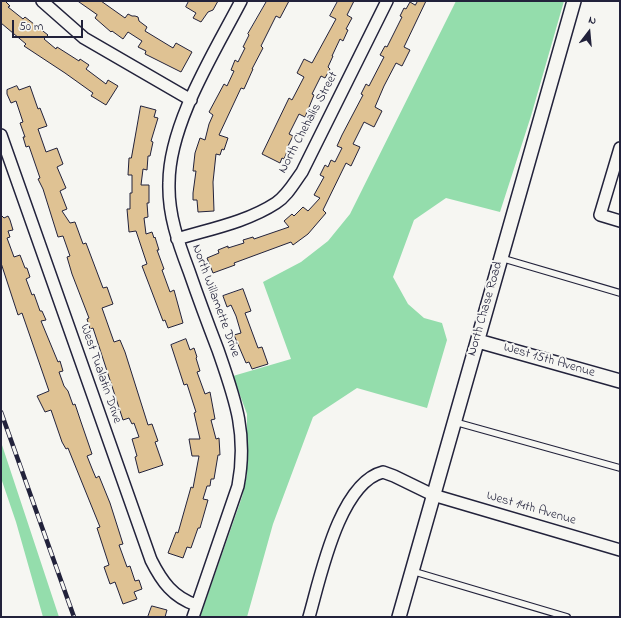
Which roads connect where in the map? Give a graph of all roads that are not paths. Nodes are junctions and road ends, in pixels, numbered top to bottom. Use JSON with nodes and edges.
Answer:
{"nodes":[{"id":1,"x":42,"y":1,"type":"edge"},
{"id":2,"x":241,"y":1,"type":"edge"},
{"id":3,"x":387,"y":1,"type":"edge"},
{"id":4,"x":574,"y":1,"type":"edge"},
{"id":5,"x":191,"y":100,"type":"junction"},
{"id":6,"x":1,"y":135,"type":"edge"},
{"id":7,"x":620,"y":148,"type":"edge"},
{"id":8,"x":620,"y":221,"type":"edge"},
{"id":9,"x":178,"y":239,"type":"junction"},
{"id":10,"x":501,"y":258,"type":"junction"},
{"id":11,"x":620,"y":293,"type":"edge"},
{"id":12,"x":478,"y":341,"type":"junction"},
{"id":13,"x":620,"y":381,"type":"edge"},
{"id":14,"x":454,"y":422,"type":"junction"},
{"id":15,"x":620,"y":468,"type":"edge"},
{"id":16,"x":433,"y":495,"type":"junction"},
{"id":17,"x":620,"y":550,"type":"edge"},
{"id":18,"x":412,"y":571,"type":"junction"},
{"id":19,"x":196,"y":605,"type":"junction"},
{"id":20,"x":193,"y":617,"type":"edge"},
{"id":21,"x":310,"y":617,"type":"edge"},
{"id":22,"x":398,"y":617,"type":"edge"},
{"id":23,"x":567,"y":617,"type":"edge"}],
"edges":[{"from":1,"to":5,"type":"street"},
{"from":2,"to":5,"type":"street","name":"North Willamette Drive"},
{"from":3,"to":9,"type":"street","name":"North Chehalis Street"},
{"from":4,"to":10,"type":"street","name":"North Chase Road"},
{"from":5,"to":9,"type":"street","name":"North Willamette Drive"},
{"from":6,"to":19,"type":"street","name":"West Tualatin Drive"},
{"from":7,"to":8,"type":"street"},
{"from":9,"to":19,"type":"street","name":"North Willamette Drive"},
{"from":10,"to":11,"type":"lane"},
{"from":10,"to":12,"type":"street","name":"North Chase Road"},
{"from":12,"to":13,"type":"street","name":"West 15th Avenue"},
{"from":12,"to":14,"type":"street","name":"North Chase Road"},
{"from":14,"to":15,"type":"lane"},
{"from":14,"to":16,"type":"street","name":"North Chase Road"},
{"from":16,"to":17,"type":"street","name":"West 14th Avenue"},
{"from":16,"to":18,"type":"street","name":"North Chase Road"},
{"from":16,"to":21,"type":"street","name":"West 14th Avenue"},
{"from":18,"to":22,"type":"street","name":"North Chase Road"},
{"from":18,"to":23,"type":"lane"},
{"from":19,"to":20,"type":"street","name":"North Willamette Drive"}]}
